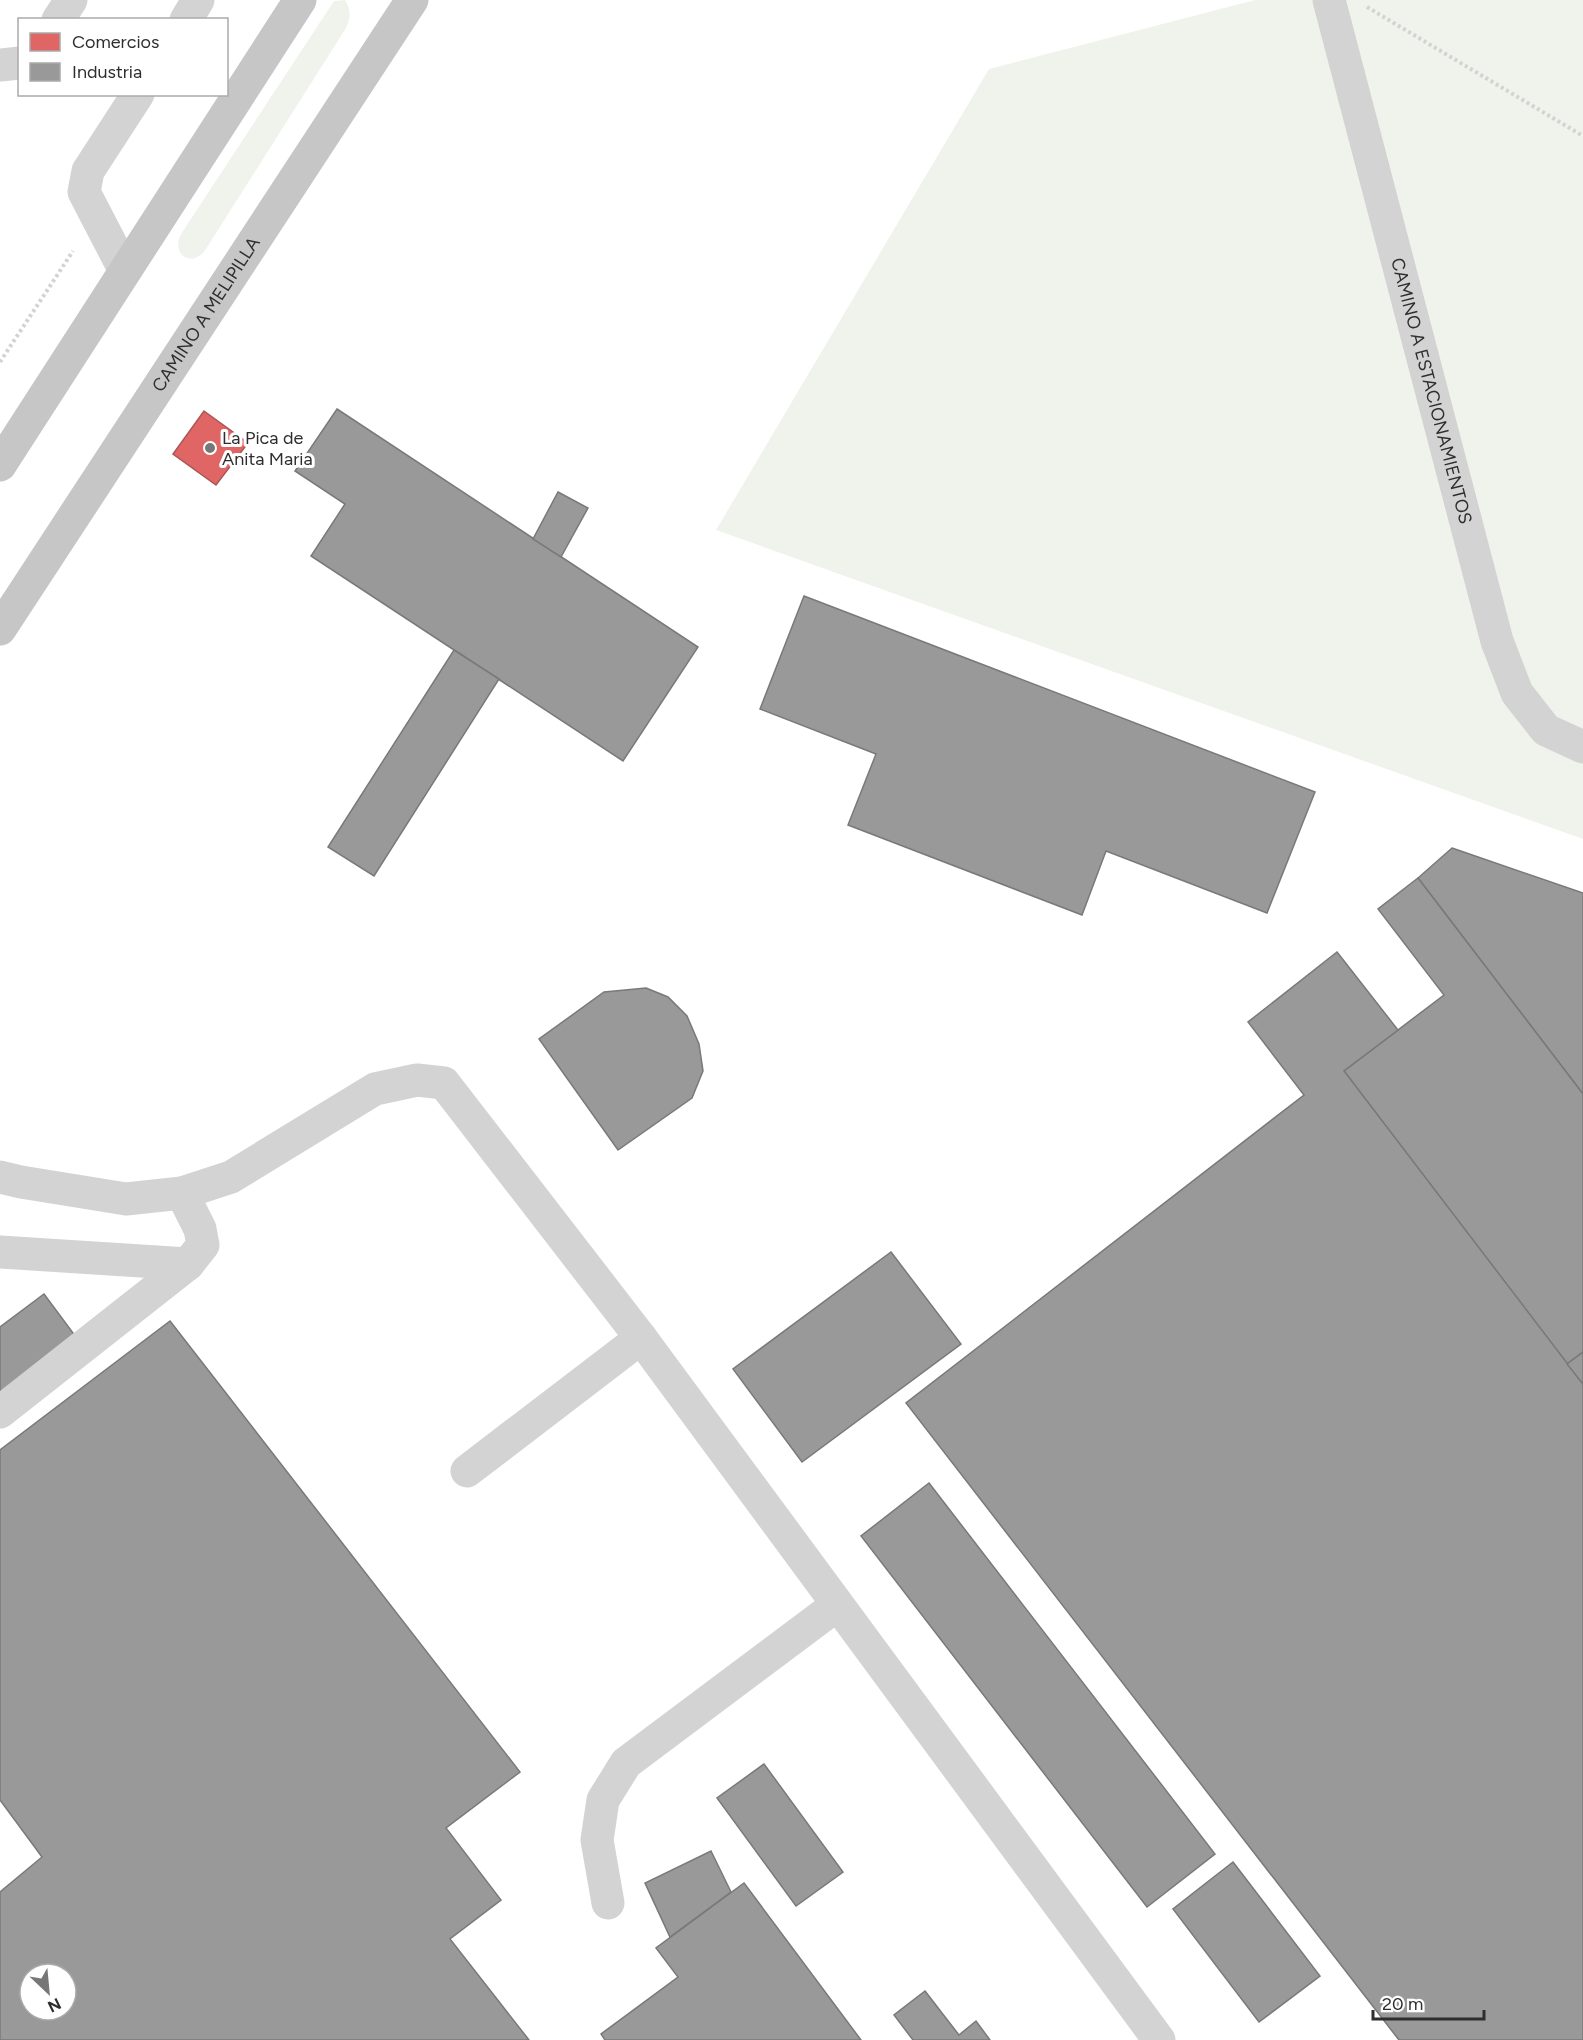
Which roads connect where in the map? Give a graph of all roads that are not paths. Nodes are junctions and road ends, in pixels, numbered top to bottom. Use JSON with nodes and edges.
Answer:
{"nodes":[{"id":1,"x":71,"y":0,"type":"edge"},
{"id":2,"x":198,"y":0,"type":"edge"},
{"id":3,"x":300,"y":0,"type":"edge"},
{"id":4,"x":412,"y":0,"type":"edge"},
{"id":5,"x":1329,"y":0,"type":"edge"},
{"id":6,"x":59,"y":18,"type":"edge"},
{"id":7,"x":187,"y":18,"type":"edge"},
{"id":8,"x":18,"y":63,"type":"edge"},
{"id":9,"x":0,"y":65,"type":"edge"},
{"id":10,"x":137,"y":96,"type":"edge"},
{"id":11,"x":125,"y":271,"type":"junction"},
{"id":12,"x":0,"y":465,"type":"edge"},
{"id":13,"x":0,"y":629,"type":"edge"},
{"id":14,"x":1583,"y":747,"type":"edge"},
{"id":15,"x":0,"y":1177,"type":"edge"},
{"id":16,"x":182,"y":1193,"type":"junction"},
{"id":17,"x":0,"y":1251,"type":"edge"},
{"id":18,"x":188,"y":1264,"type":"junction"},
{"id":19,"x":641,"y":1338,"type":"junction"},
{"id":20,"x":0,"y":1412,"type":"edge"},
{"id":21,"x":467,"y":1471,"type":"dead end"},
{"id":22,"x":837,"y":1605,"type":"junction"},
{"id":23,"x":608,"y":1903,"type":"dead end"},
{"id":24,"x":1159,"y":2040,"type":"edge"}],
"edges":[{"from":1,"to":6,"type":"lane"},
{"from":2,"to":7,"type":"lane"},
{"from":3,"to":11,"type":"main road"},
{"from":4,"to":13,"type":"main road","name":"CAMINO A MELIPILLA"},
{"from":5,"to":14,"type":"lane","name":"CAMINO A ESTACIONAMIENTOS"},
{"from":8,"to":9,"type":"lane"},
{"from":10,"to":11,"type":"lane"},
{"from":11,"to":12,"type":"main road"},
{"from":15,"to":16,"type":"lane"},
{"from":16,"to":18,"type":"lane"},
{"from":16,"to":19,"type":"lane"},
{"from":17,"to":18,"type":"lane"},
{"from":18,"to":20,"type":"lane"},
{"from":19,"to":21,"type":"lane"},
{"from":19,"to":22,"type":"lane"},
{"from":22,"to":23,"type":"lane"},
{"from":22,"to":24,"type":"lane"}]}
